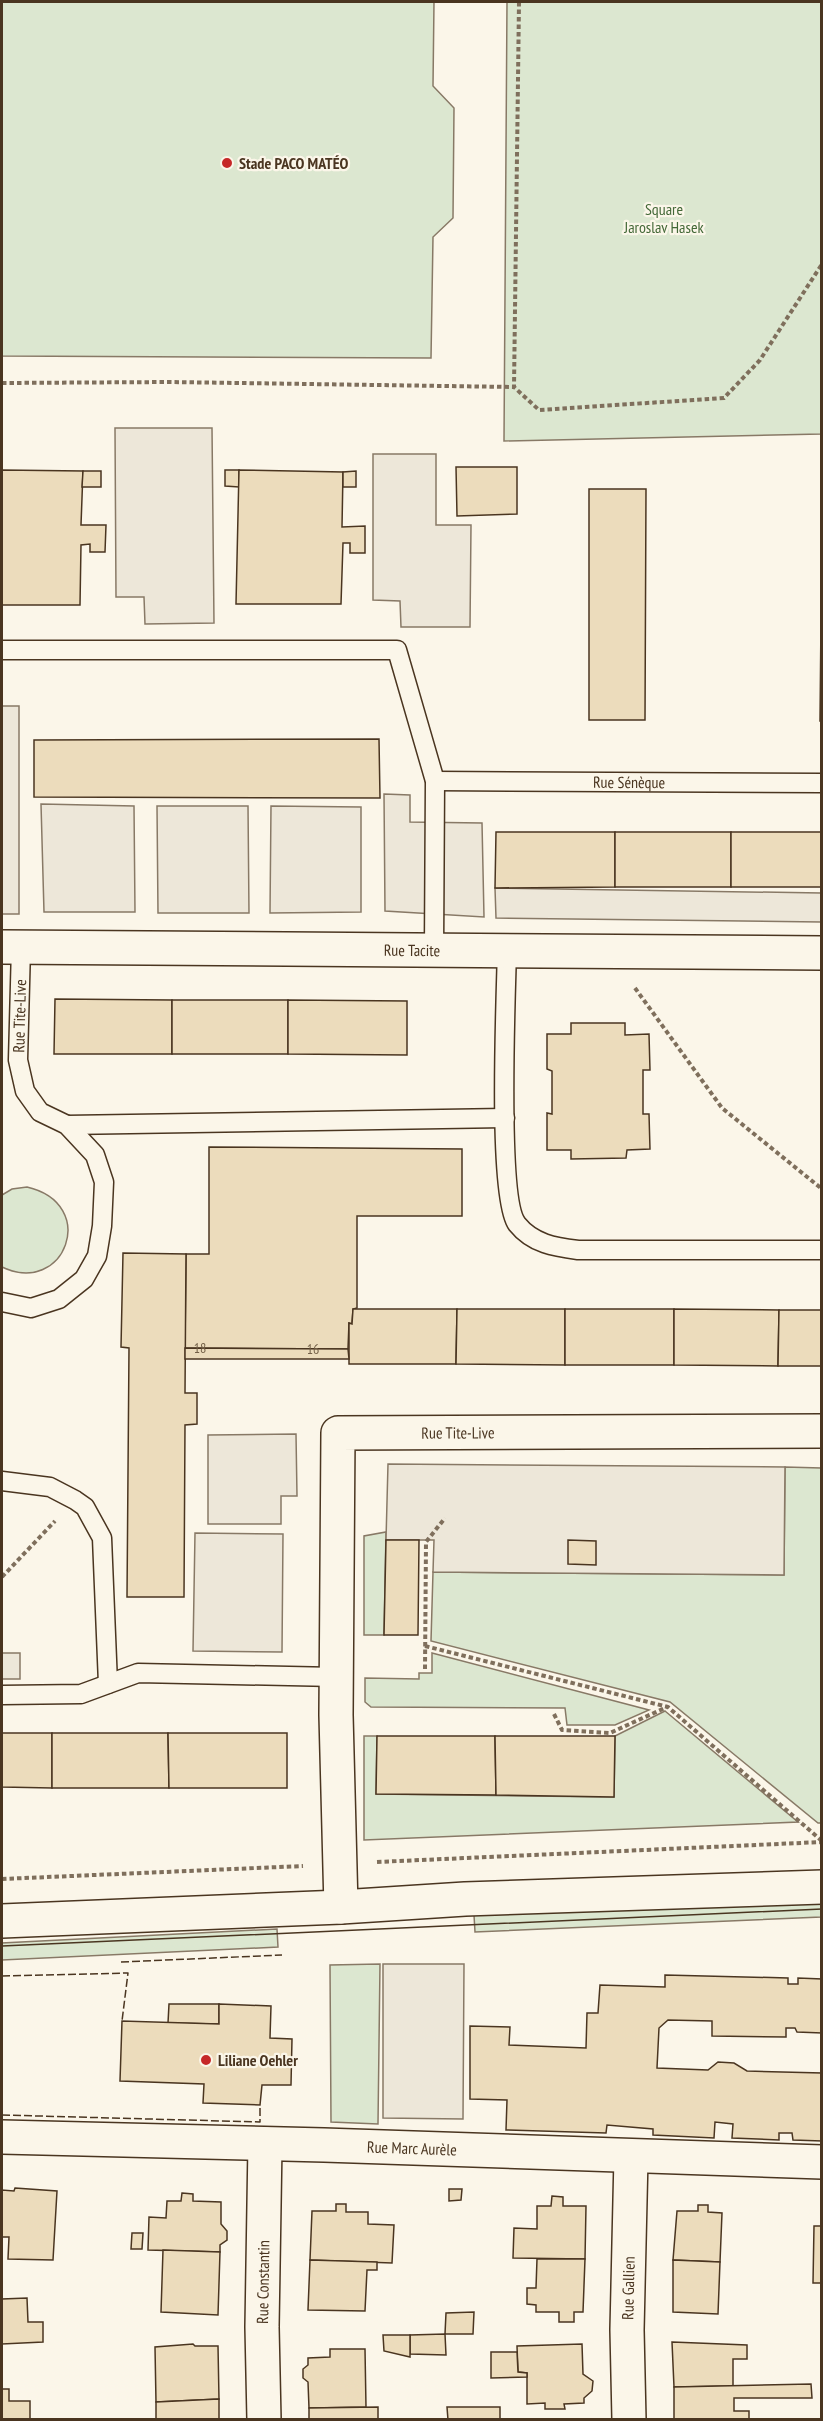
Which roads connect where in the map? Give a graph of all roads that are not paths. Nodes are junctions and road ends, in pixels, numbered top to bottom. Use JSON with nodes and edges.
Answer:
{"nodes":[{"id":1,"x":2,"y":650,"type":"edge"},
{"id":2,"x":435,"y":781,"type":"junction"},
{"id":3,"x":822,"y":783,"type":"edge"},
{"id":4,"x":11,"y":947,"type":"edge"},
{"id":5,"x":434,"y":949,"type":"junction"},
{"id":6,"x":507,"y":949,"type":"junction"},
{"id":7,"x":822,"y":953,"type":"edge"},
{"id":8,"x":505,"y":1118,"type":"junction"},
{"id":9,"x":67,"y":1125,"type":"junction"},
{"id":10,"x":822,"y":1250,"type":"edge"},
{"id":11,"x":2,"y":1302,"type":"edge"},
{"id":12,"x":822,"y":1431,"type":"edge"},
{"id":13,"x":2,"y":1481,"type":"edge"},
{"id":14,"x":336,"y":1677,"type":"junction"},
{"id":15,"x":108,"y":1684,"type":"junction"},
{"id":16,"x":2,"y":1695,"type":"edge"},
{"id":17,"x":822,"y":1887,"type":"edge"},
{"id":18,"x":341,"y":1907,"type":"junction"},
{"id":19,"x":2,"y":1922,"type":"edge"},
{"id":20,"x":2,"y":2137,"type":"edge"},
{"id":21,"x":265,"y":2144,"type":"junction"},
{"id":22,"x":631,"y":2157,"type":"junction"},
{"id":23,"x":822,"y":2162,"type":"edge"},
{"id":24,"x":264,"y":2420,"type":"edge"},
{"id":25,"x":629,"y":2420,"type":"edge"}],
"edges":[{"from":1,"to":2,"type":"lane"},
{"from":2,"to":3,"type":"lane","name":"Rue Sénèque"},
{"from":2,"to":5,"type":"lane"},
{"from":4,"to":5,"type":"street","name":"Rue Tacite"},
{"from":4,"to":9,"type":"lane","name":"Rue Tite-Live"},
{"from":5,"to":6,"type":"street","name":"Rue Tacite"},
{"from":6,"to":7,"type":"street","name":"Rue Tacite"},
{"from":6,"to":8,"type":"lane"},
{"from":8,"to":9,"type":"lane"},
{"from":8,"to":10,"type":"lane"},
{"from":9,"to":11,"type":"lane","name":"Rue Tite-Live"},
{"from":12,"to":14,"type":"street","name":"Rue Tite-Live"},
{"from":13,"to":15,"type":"lane"},
{"from":14,"to":15,"type":"lane"},
{"from":14,"to":18,"type":"street","name":"Rue Tite-Live"},
{"from":15,"to":16,"type":"lane"},
{"from":17,"to":18,"type":"street"},
{"from":18,"to":19,"type":"street"},
{"from":20,"to":21,"type":"street","name":"Rue Marc Aurèle"},
{"from":21,"to":22,"type":"street","name":"Rue Marc Aurèle"},
{"from":21,"to":24,"type":"street","name":"Rue Constantin"},
{"from":22,"to":23,"type":"street","name":"Rue Marc Aurèle"},
{"from":22,"to":25,"type":"street","name":"Rue Gallien"}]}
